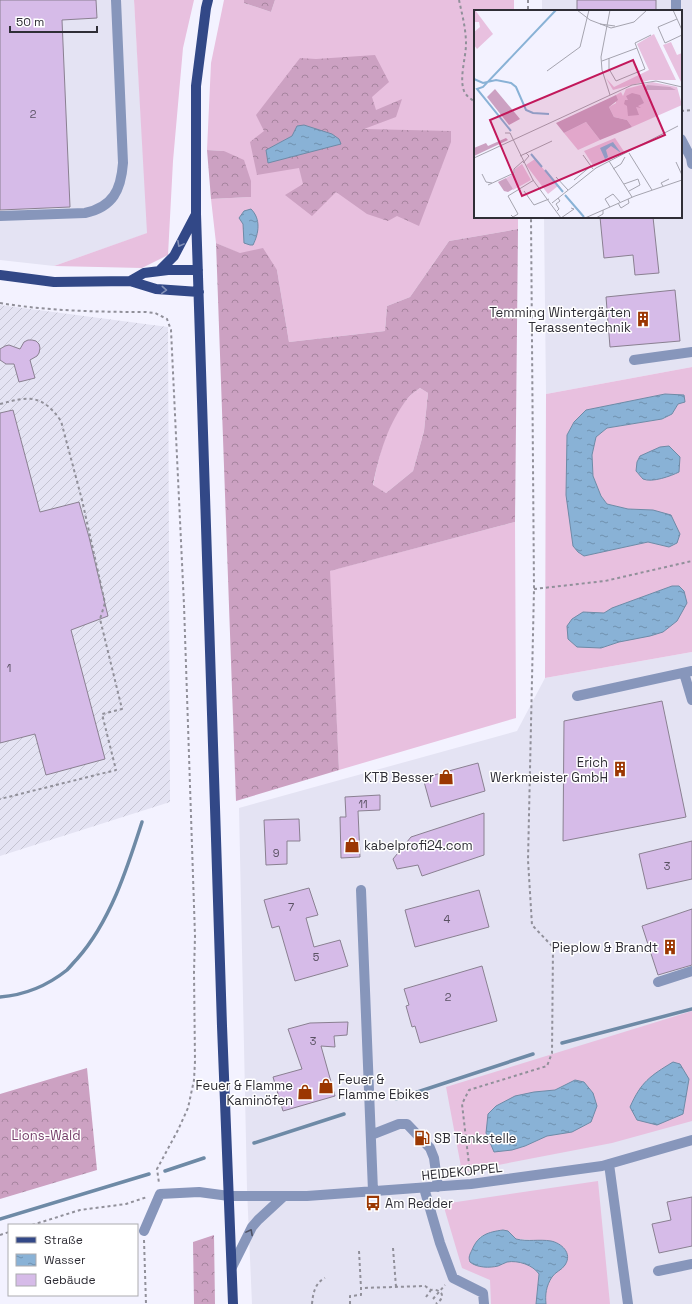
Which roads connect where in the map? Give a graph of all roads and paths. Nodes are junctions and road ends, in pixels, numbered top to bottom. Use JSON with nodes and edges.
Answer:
{"nodes":[{"id":1,"x":116,"y":0,"type":"edge"},
{"id":2,"x":208,"y":0,"type":"edge"},
{"id":3,"x":459,"y":0,"type":"edge"},
{"id":4,"x":474,"y":101,"type":"edge"},
{"id":5,"x":692,"y":110,"type":"edge"},
{"id":6,"x":682,"y":111,"type":"edge"},
{"id":7,"x":682,"y":141,"type":"edge"},
{"id":8,"x":692,"y":164,"type":"edge"},
{"id":9,"x":196,"y":214,"type":"junction"},
{"id":10,"x":0,"y":216,"type":"edge"},
{"id":11,"x":531,"y":218,"type":"edge"},
{"id":12,"x":160,"y":270,"type":"junction"},
{"id":13,"x":198,"y":270,"type":"junction"},
{"id":14,"x":0,"y":275,"type":"edge"},
{"id":15,"x":130,"y":281,"type":"junction"},
{"id":16,"x":199,"y":292,"type":"junction"},
{"id":17,"x":0,"y":303,"type":"edge"},
{"id":18,"x":692,"y":352,"type":"edge"},
{"id":19,"x":634,"y":360,"type":"dead end"},
{"id":20,"x":0,"y":404,"type":"edge"},
{"id":21,"x":692,"y":561,"type":"edge"},
{"id":22,"x":534,"y":589,"type":"junction"},
{"id":23,"x":688,"y":672,"type":"edge"},
{"id":24,"x":577,"y":696,"type":"dead end"},
{"id":25,"x":692,"y":700,"type":"edge"},
{"id":26,"x":0,"y":799,"type":"edge"},
{"id":27,"x":361,"y":890,"type":"dead end"},
{"id":28,"x":692,"y":971,"type":"edge"},
{"id":29,"x":658,"y":982,"type":"dead end"},
{"id":30,"x":371,"y":1135,"type":"junction"},
{"id":31,"x":692,"y":1140,"type":"edge"},
{"id":32,"x":609,"y":1164,"type":"junction"},
{"id":33,"x":471,"y":1184,"type":"junction"},
{"id":34,"x":438,"y":1187,"type":"junction"},
{"id":35,"x":424,"y":1188,"type":"junction"},
{"id":36,"x":373,"y":1191,"type":"junction"},
{"id":37,"x":160,"y":1194,"type":"junction"},
{"id":38,"x":229,"y":1196,"type":"junction"},
{"id":39,"x":284,"y":1196,"type":"junction"},
{"id":40,"x":35,"y":1224,"type":"edge"},
{"id":41,"x":144,"y":1231,"type":"joint"},
{"id":42,"x":393,"y":1248,"type":"dead end"},
{"id":43,"x":359,"y":1251,"type":"dead end"},
{"id":44,"x":692,"y":1264,"type":"edge"},
{"id":45,"x":232,"y":1267,"type":"junction"},
{"id":46,"x":658,"y":1271,"type":"dead end"},
{"id":47,"x":325,"y":1278,"type":"dead end"},
{"id":48,"x":396,"y":1287,"type":"junction"},
{"id":49,"x":361,"y":1288,"type":"junction"},
{"id":50,"x":431,"y":1290,"type":"junction"},
{"id":51,"x":438,"y":1293,"type":"dead end"},
{"id":52,"x":426,"y":1297,"type":"dead end"},
{"id":53,"x":432,"y":1299,"type":"dead end"},
{"id":54,"x":146,"y":1304,"type":"edge"},
{"id":55,"x":233,"y":1304,"type":"edge"},
{"id":56,"x":312,"y":1304,"type":"edge"},
{"id":57,"x":350,"y":1304,"type":"edge"},
{"id":58,"x":436,"y":1304,"type":"edge"},
{"id":59,"x":484,"y":1304,"type":"edge"},
{"id":60,"x":628,"y":1304,"type":"edge"}],
"edges":[{"from":1,"to":10,"type":"street"},
{"from":2,"to":9,"type":"main road"},
{"from":3,"to":4,"type":"path"},
{"from":5,"to":6,"type":"path"},
{"from":7,"to":8,"type":"street"},
{"from":9,"to":12,"type":"main road","one_way":true},
{"from":9,"to":13,"type":"main road"},
{"from":11,"to":22,"type":"path"},
{"from":12,"to":13,"type":"main road"},
{"from":12,"to":15,"type":"main road"},
{"from":13,"to":16,"type":"main road"},
{"from":14,"to":15,"type":"main road"},
{"from":15,"to":16,"type":"main road","one_way":true},
{"from":16,"to":38,"type":"main road"},
{"from":17,"to":37,"type":"path"},
{"from":18,"to":19,"type":"street"},
{"from":20,"to":26,"type":"path"},
{"from":21,"to":22,"type":"path"},
{"from":22,"to":33,"type":"path"},
{"from":23,"to":24,"type":"street"},
{"from":23,"to":25,"type":"street"},
{"from":27,"to":30,"type":"street"},
{"from":28,"to":29,"type":"street"},
{"from":30,"to":34,"type":"street"},
{"from":30,"to":36,"type":"street"},
{"from":31,"to":32,"type":"street","name":"HEIDEKOPPEL"},
{"from":32,"to":33,"type":"street","name":"HEIDEKOPPEL"},
{"from":32,"to":60,"type":"street"},
{"from":33,"to":34,"type":"street","name":"HEIDEKOPPEL"},
{"from":34,"to":35,"type":"street","name":"HEIDEKOPPEL"},
{"from":35,"to":36,"type":"street","name":"HEIDEKOPPEL"},
{"from":35,"to":59,"type":"street"},
{"from":36,"to":39,"type":"street","name":"HEIDEKOPPEL"},
{"from":37,"to":38,"type":"street","name":"HEIDEKOPPEL"},
{"from":37,"to":40,"type":"path"},
{"from":37,"to":41,"type":"street"},
{"from":38,"to":39,"type":"street","name":"HEIDEKOPPEL"},
{"from":38,"to":45,"type":"main road"},
{"from":45,"to":39,"type":"street","one_way":true},
{"from":41,"to":54,"type":"path"},
{"from":42,"to":48,"type":"path"},
{"from":43,"to":49,"type":"path"},
{"from":44,"to":46,"type":"street"},
{"from":45,"to":55,"type":"main road"},
{"from":47,"to":56,"type":"path"},
{"from":48,"to":49,"type":"path"},
{"from":48,"to":50,"type":"path"},
{"from":49,"to":57,"type":"path"},
{"from":50,"to":52,"type":"path"},
{"from":50,"to":58,"type":"path"},
{"from":51,"to":53,"type":"path"}]}
